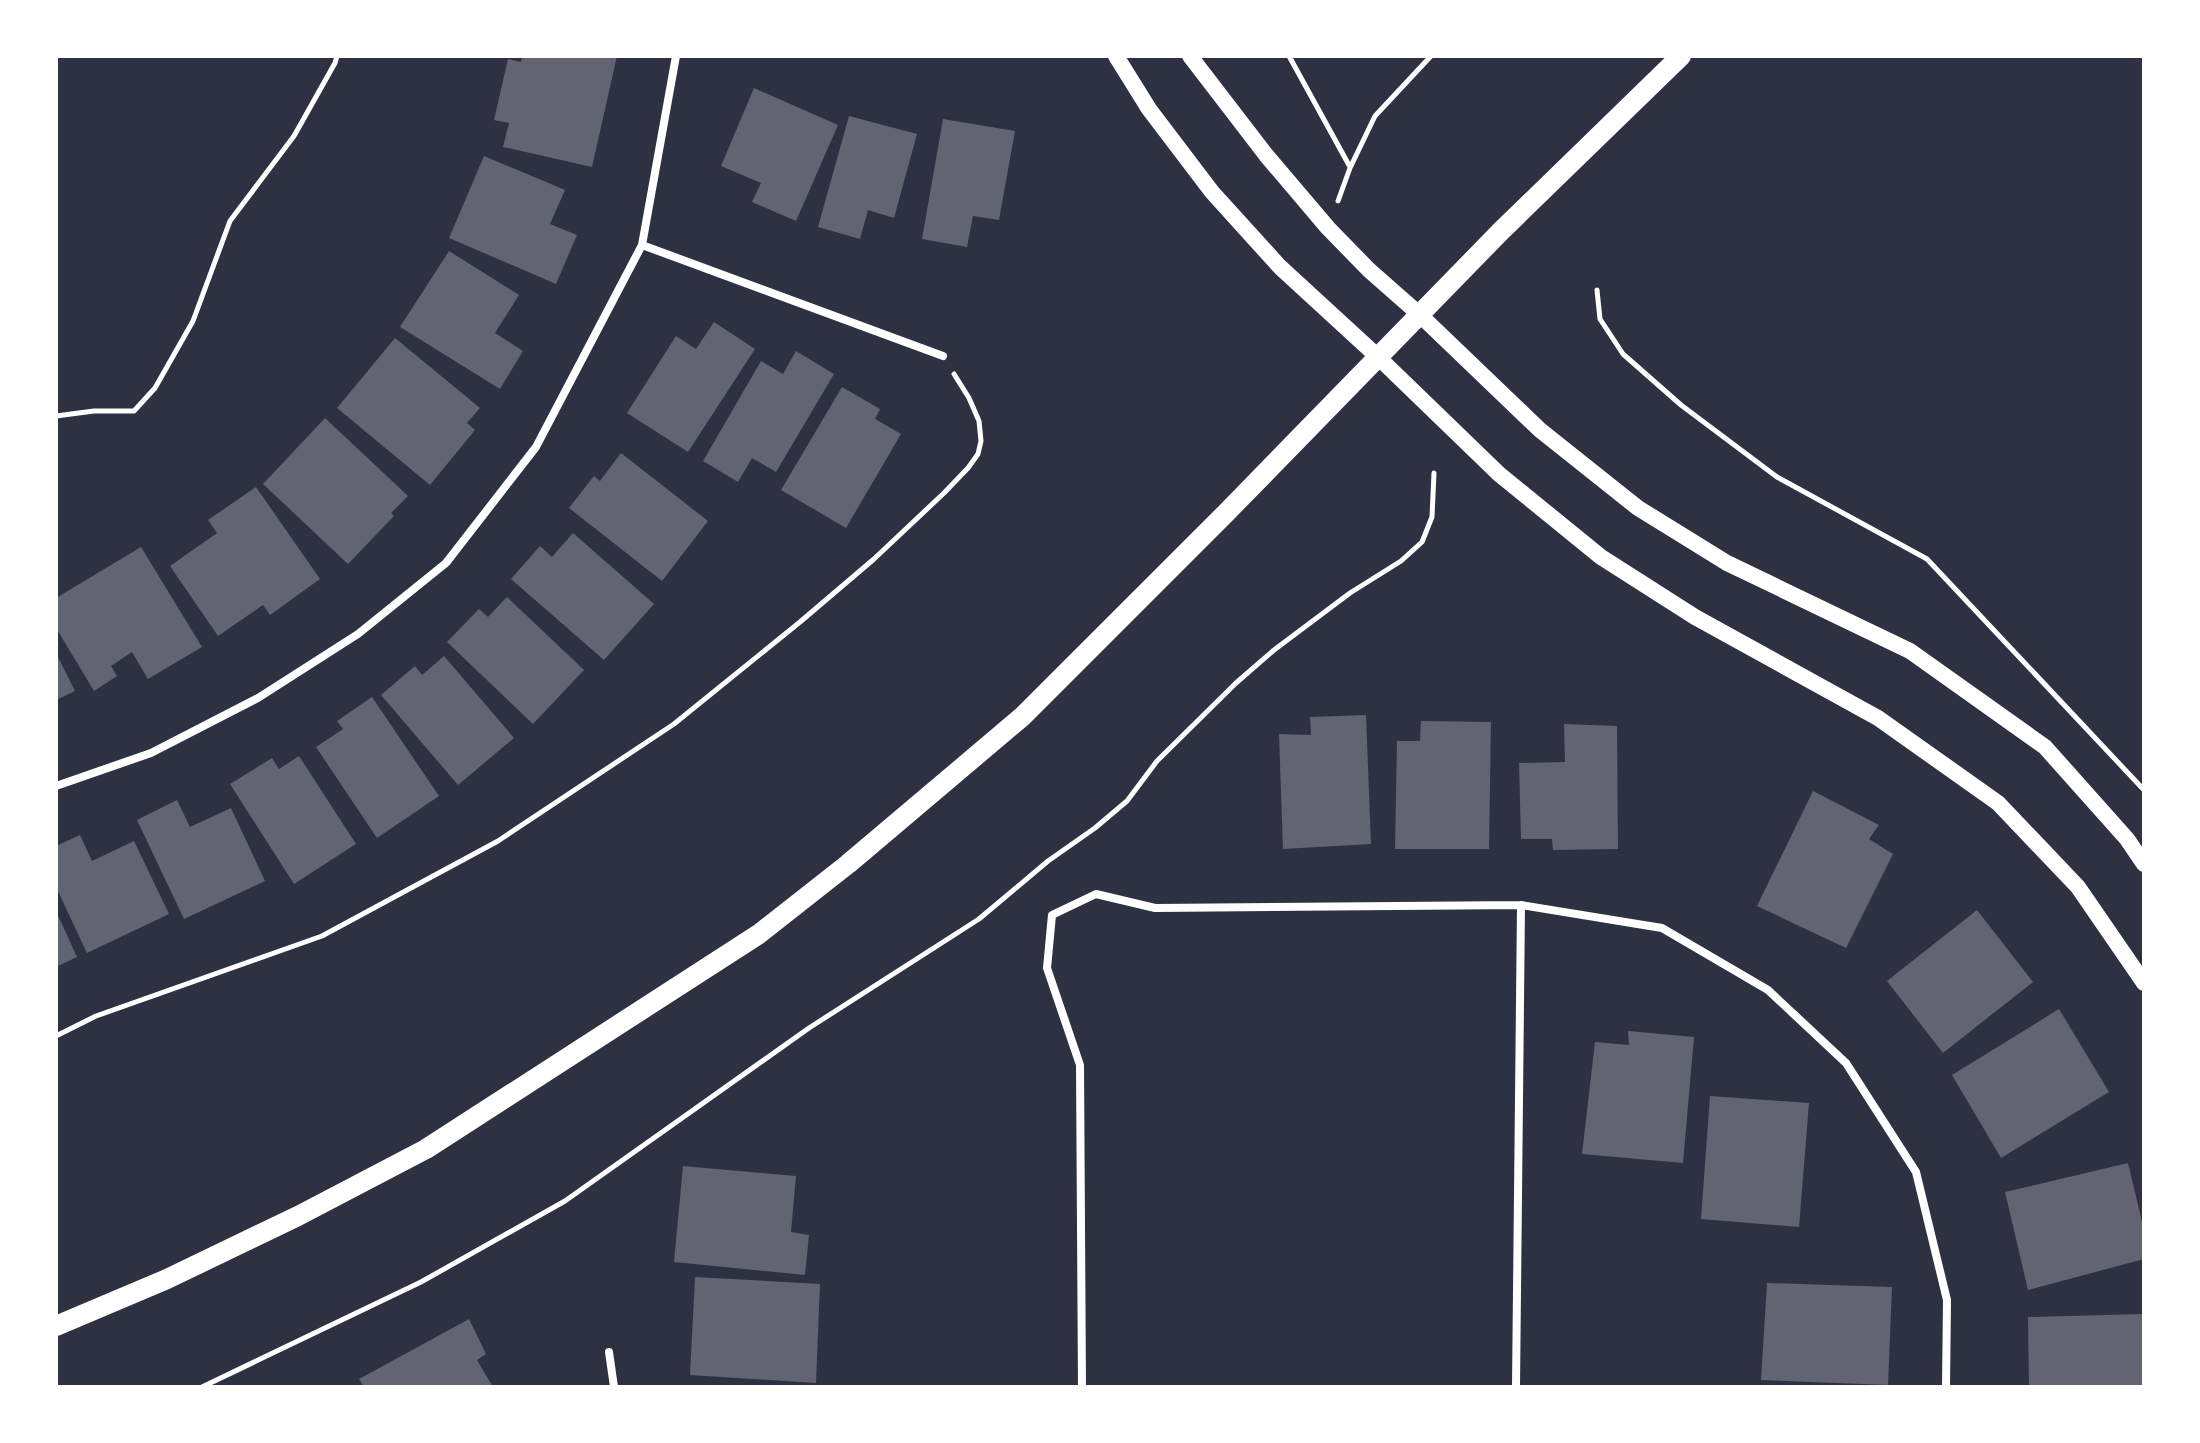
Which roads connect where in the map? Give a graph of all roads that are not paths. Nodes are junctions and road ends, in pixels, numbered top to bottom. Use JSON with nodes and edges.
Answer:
{"nodes":[{"id":1,"x":676,"y":56,"type":"edge"},
{"id":2,"x":1116,"y":56,"type":"edge"},
{"id":3,"x":1190,"y":56,"type":"edge"},
{"id":4,"x":1681,"y":56,"type":"edge"},
{"id":5,"x":642,"y":245,"type":"junction"},
{"id":6,"x":1419,"y":314,"type":"junction"},
{"id":7,"x":943,"y":356,"type":"road end"},
{"id":8,"x":1378,"y":357,"type":"junction"},
{"id":9,"x":56,"y":786,"type":"edge"},
{"id":10,"x":2144,"y":864,"type":"edge"},
{"id":11,"x":1521,"y":905,"type":"junction"},
{"id":12,"x":2144,"y":983,"type":"edge"},
{"id":13,"x":56,"y":1326,"type":"edge"},
{"id":14,"x":609,"y":1352,"type":"dead end"},
{"id":15,"x":614,"y":1387,"type":"edge"},
{"id":16,"x":1082,"y":1387,"type":"edge"},
{"id":17,"x":1516,"y":1387,"type":"edge"},
{"id":18,"x":1946,"y":1387,"type":"edge"}],
"edges":[{"from":1,"to":5,"type":"street"},
{"from":2,"to":8,"type":"main road"},
{"from":3,"to":6,"type":"main road"},
{"from":4,"to":6,"type":"main road"},
{"from":5,"to":7,"type":"street"},
{"from":5,"to":9,"type":"street"},
{"from":6,"to":8,"type":"main road"},
{"from":6,"to":10,"type":"main road"},
{"from":8,"to":12,"type":"main road"},
{"from":8,"to":13,"type":"main road"},
{"from":11,"to":16,"type":"street"},
{"from":11,"to":17,"type":"street"},
{"from":11,"to":18,"type":"street"},
{"from":14,"to":15,"type":"street"}]}
